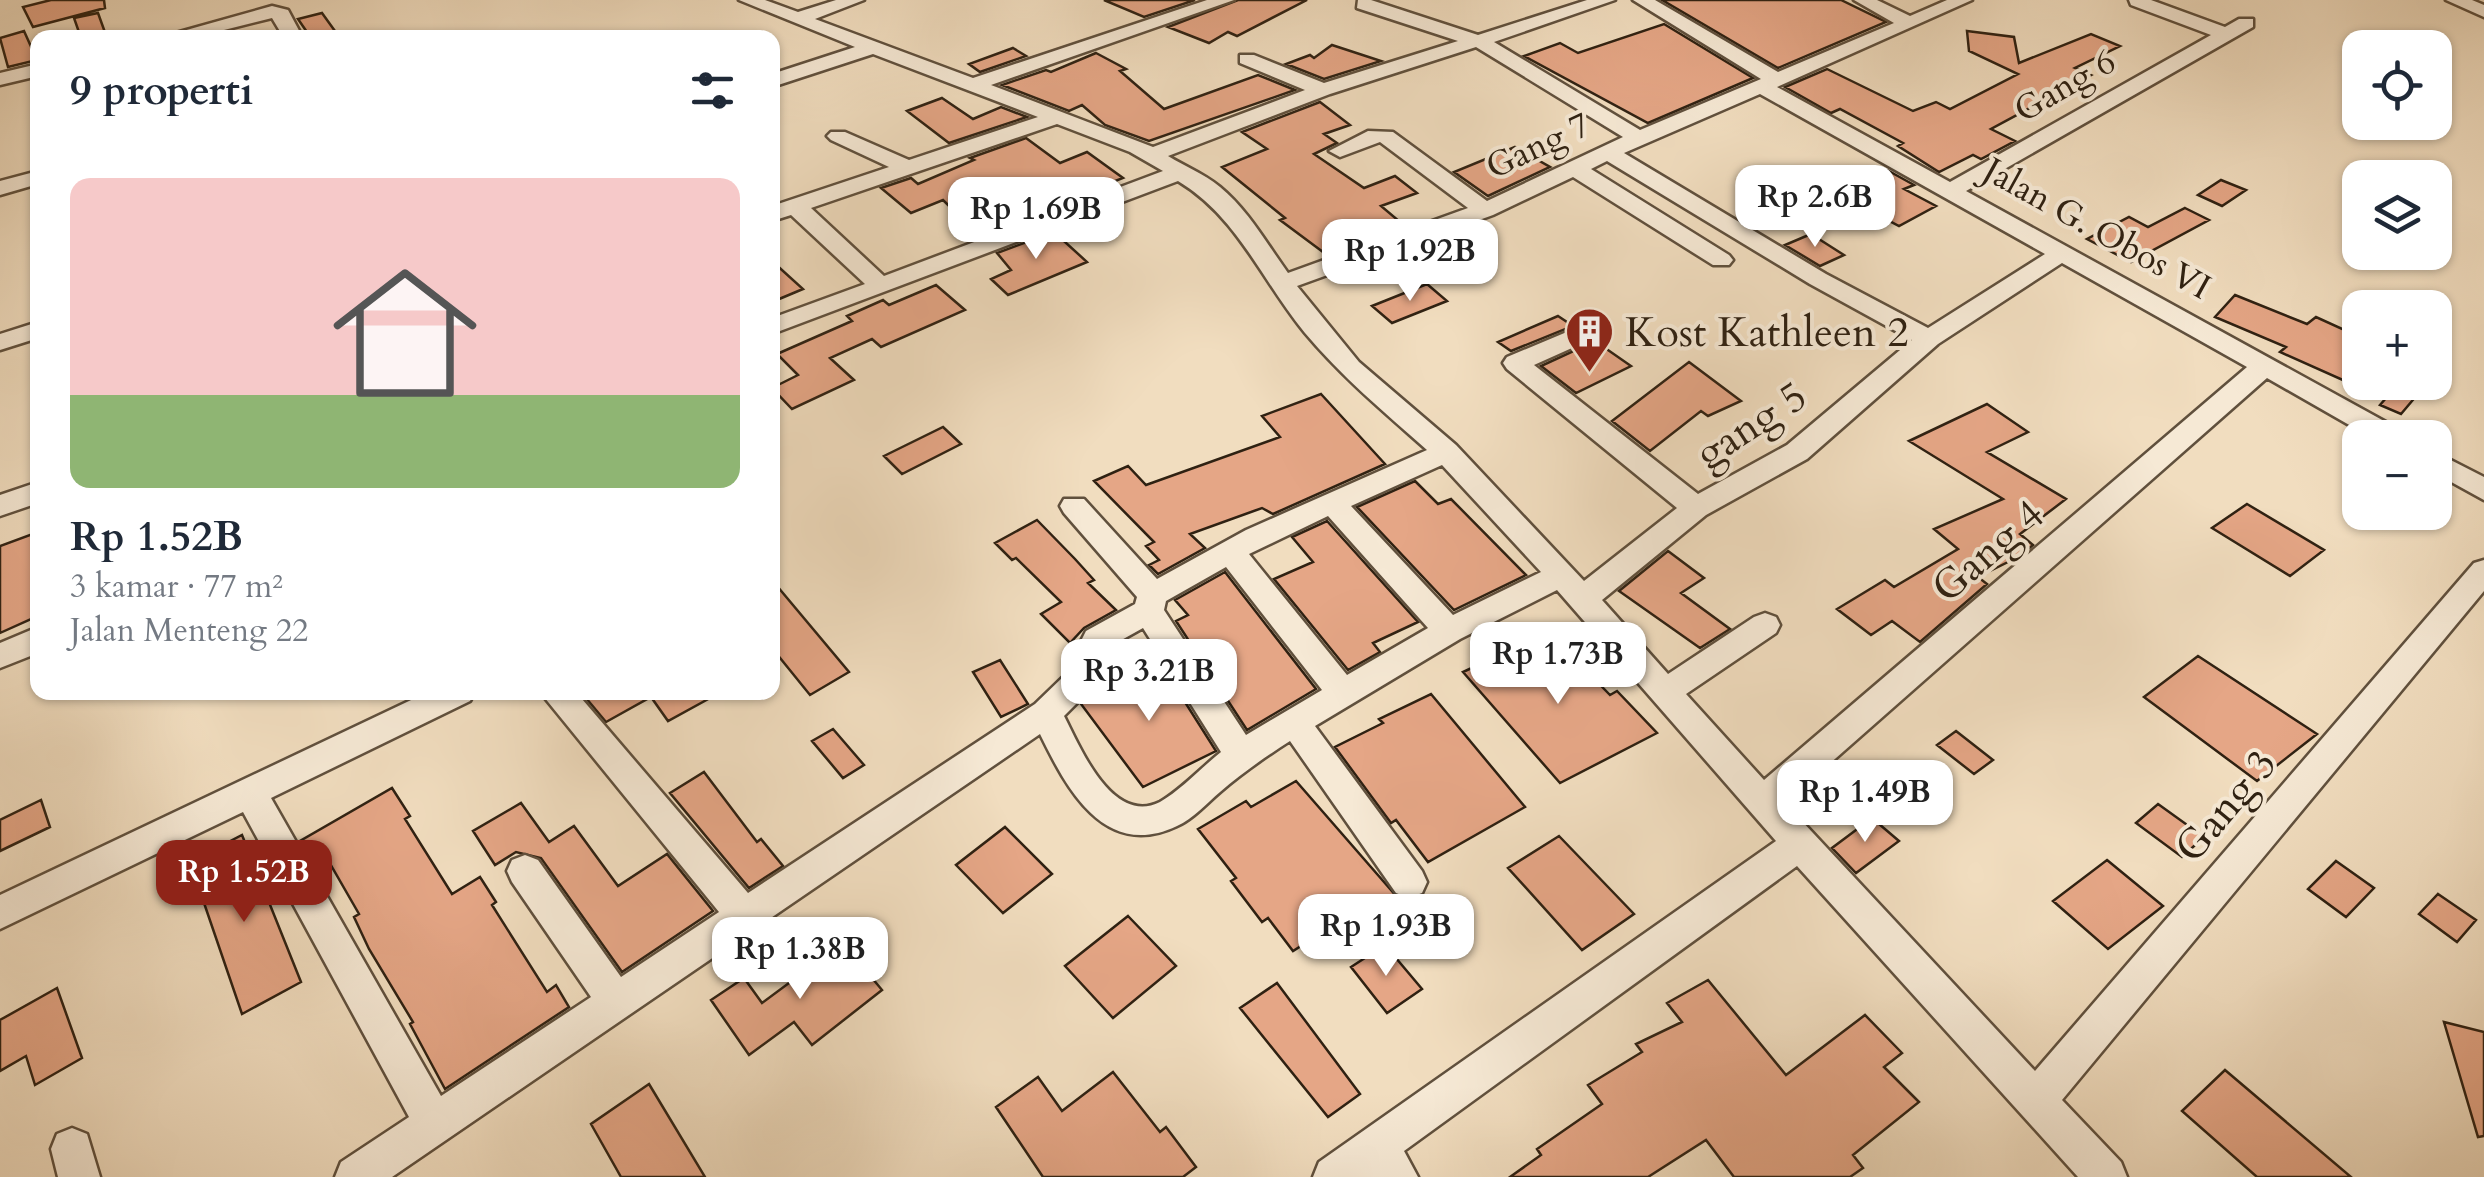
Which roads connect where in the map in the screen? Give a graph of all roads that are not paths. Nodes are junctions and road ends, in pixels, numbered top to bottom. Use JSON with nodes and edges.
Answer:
{"nodes":[{"id":1,"x":748,"y":0,"type":"edge"},
{"id":2,"x":856,"y":0,"type":"edge"},
{"id":3,"x":1226,"y":0,"type":"edge"},
{"id":4,"x":1606,"y":0,"type":"edge"},
{"id":5,"x":1642,"y":0,"type":"edge"},
{"id":6,"x":1862,"y":0,"type":"edge"},
{"id":7,"x":1962,"y":0,"type":"edge"},
{"id":8,"x":2455,"y":0,"type":"edge"},
{"id":9,"x":2137,"y":1,"type":"edge"},
{"id":10,"x":1364,"y":4,"type":"dead end"},
{"id":11,"x":2481,"y":8,"type":"edge"},
{"id":12,"x":796,"y":19,"type":"junction"},
{"id":13,"x":1908,"y":23,"type":"junction"},
{"id":14,"x":2246,"y":23,"type":"dead end"},
{"id":15,"x":184,"y":30,"type":"edge"},
{"id":16,"x":289,"y":30,"type":"edge"},
{"id":17,"x":2225,"y":34,"type":"junction"},
{"id":18,"x":1482,"y":42,"type":"junction"},
{"id":19,"x":874,"y":46,"type":"junction"},
{"id":20,"x":1247,"y":59,"type":"dead end"},
{"id":21,"x":30,"y":72,"type":"edge"},
{"id":22,"x":780,"y":78,"type":"edge"},
{"id":23,"x":0,"y":79,"type":"edge"},
{"id":24,"x":1770,"y":83,"type":"junction"},
{"id":25,"x":978,"y":84,"type":"junction"},
{"id":26,"x":1323,"y":90,"type":"junction"},
{"id":27,"x":1060,"y":116,"type":"junction"},
{"id":28,"x":838,"y":136,"type":"dead end"},
{"id":29,"x":1639,"y":138,"type":"junction"},
{"id":30,"x":1340,"y":150,"type":"dead end"},
{"id":31,"x":1609,"y":153,"type":"junction"},
{"id":32,"x":1153,"y":154,"type":"junction"},
{"id":33,"x":909,"y":168,"type":"junction"},
{"id":34,"x":1576,"y":169,"type":"junction"},
{"id":35,"x":1184,"y":171,"type":"junction"},
{"id":36,"x":30,"y":179,"type":"edge"},
{"id":37,"x":0,"y":188,"type":"edge"},
{"id":38,"x":1949,"y":191,"type":"junction"},
{"id":39,"x":784,"y":210,"type":"edge"},
{"id":40,"x":1484,"y":210,"type":"junction"},
{"id":41,"x":2063,"y":252,"type":"junction"},
{"id":42,"x":1721,"y":260,"type":"dead end"},
{"id":43,"x":1284,"y":283,"type":"junction"},
{"id":44,"x":879,"y":284,"type":"junction"},
{"id":45,"x":780,"y":324,"type":"edge"},
{"id":46,"x":30,"y":333,"type":"edge"},
{"id":47,"x":1583,"y":334,"type":"dead end"},
{"id":48,"x":1929,"y":339,"type":"junction"},
{"id":49,"x":0,"y":342,"type":"edge"},
{"id":50,"x":2267,"y":364,"type":"junction"},
{"id":51,"x":2363,"y":420,"type":"edge"},
{"id":52,"x":1446,"y":452,"type":"junction"},
{"id":53,"x":2452,"y":472,"type":"edge"},
{"id":54,"x":2484,"y":490,"type":"edge"},
{"id":55,"x":30,"y":495,"type":"edge"},
{"id":56,"x":1332,"y":502,"type":"junction"},
{"id":57,"x":0,"y":506,"type":"edge"},
{"id":58,"x":1074,"y":506,"type":"dead end"},
{"id":59,"x":1696,"y":508,"type":"junction"},
{"id":60,"x":1231,"y":553,"type":"junction"},
{"id":61,"x":2484,"y":571,"type":"edge"},
{"id":62,"x":1572,"y":587,"type":"junction"},
{"id":63,"x":1151,"y":604,"type":"junction"},
{"id":64,"x":1766,"y":626,"type":"dead end"},
{"id":65,"x":1449,"y":632,"type":"junction"},
{"id":66,"x":30,"y":643,"type":"edge"},
{"id":67,"x":0,"y":656,"type":"edge"},
{"id":68,"x":1342,"y":692,"type":"junction"},
{"id":69,"x":1665,"y":692,"type":"junction"},
{"id":70,"x":443,"y":700,"type":"edge"},
{"id":71,"x":563,"y":700,"type":"edge"},
{"id":72,"x":1046,"y":712,"type":"junction"},
{"id":73,"x":1294,"y":722,"type":"junction"},
{"id":74,"x":1241,"y":755,"type":"junction"},
{"id":75,"x":251,"y":794,"type":"junction"},
{"id":76,"x":1764,"y":802,"type":"junction"},
{"id":77,"x":1800,"y":844,"type":"junction"},
{"id":78,"x":525,"y":871,"type":"dead end"},
{"id":79,"x":1409,"y":882,"type":"dead end"},
{"id":80,"x":0,"y":913,"type":"edge"},
{"id":81,"x":745,"y":916,"type":"junction"},
{"id":82,"x":614,"y":1000,"type":"junction"},
{"id":83,"x":2036,"y":1098,"type":"junction"},
{"id":84,"x":436,"y":1126,"type":"junction"},
{"id":85,"x":1388,"y":1162,"type":"edge"},
{"id":86,"x":376,"y":1171,"type":"edge"},
{"id":87,"x":1334,"y":1177,"type":"edge"},
{"id":88,"x":2106,"y":1177,"type":"edge"}],
"edges":[{"from":1,"to":12,"type":"street"},
{"from":2,"to":12,"type":"street"},
{"from":3,"to":25,"type":"street"},
{"from":4,"to":18,"type":"street"},
{"from":5,"to":24,"type":"street","name":"Jalan G. Obos VI"},
{"from":6,"to":13,"type":"street"},
{"from":7,"to":13,"type":"street","name":"Gang 7"},
{"from":8,"to":11,"type":"street"},
{"from":9,"to":17,"type":"street"},
{"from":10,"to":18,"type":"street"},
{"from":12,"to":19,"type":"street"},
{"from":13,"to":24,"type":"street","name":"Gang 7"},
{"from":14,"to":17,"type":"street","name":"Gang 6"},
{"from":15,"to":16,"type":"street"},
{"from":17,"to":38,"type":"street","name":"Gang 6"},
{"from":18,"to":26,"type":"street"},
{"from":18,"to":29,"type":"street"},
{"from":19,"to":22,"type":"street"},
{"from":19,"to":25,"type":"street"},
{"from":20,"to":26,"type":"street"},
{"from":21,"to":23,"type":"street"},
{"from":24,"to":29,"type":"street","name":"Gang 7"},
{"from":24,"to":38,"type":"street","name":"Jalan G. Obos VI"},
{"from":25,"to":27,"type":"street"},
{"from":26,"to":32,"type":"street"},
{"from":27,"to":32,"type":"street"},
{"from":27,"to":33,"type":"street"},
{"from":28,"to":33,"type":"street"},
{"from":29,"to":31,"type":"street","name":"Gang 7"},
{"from":30,"to":40,"type":"street"},
{"from":31,"to":34,"type":"street","name":"Gang 7"},
{"from":31,"to":48,"type":"street"},
{"from":32,"to":35,"type":"street"},
{"from":33,"to":39,"type":"street"},
{"from":34,"to":40,"type":"street","name":"Gang 7"},
{"from":34,"to":42,"type":"street"},
{"from":35,"to":43,"type":"street"},
{"from":35,"to":44,"type":"street"},
{"from":36,"to":37,"type":"street"},
{"from":38,"to":41,"type":"street","name":"Jalan G. Obos VI"},
{"from":39,"to":44,"type":"street"},
{"from":40,"to":43,"type":"street","name":"Gang 7"},
{"from":41,"to":48,"type":"street","name":"gang 5"},
{"from":41,"to":50,"type":"street","name":"Jalan G. Obos VI"},
{"from":43,"to":52,"type":"street"},
{"from":44,"to":45,"type":"street"},
{"from":46,"to":49,"type":"street"},
{"from":47,"to":59,"type":"street"},
{"from":48,"to":59,"type":"street","name":"gang 5"},
{"from":50,"to":51,"type":"street","name":"Jalan G. Obos VI"},
{"from":50,"to":76,"type":"street","name":"Gang 4"},
{"from":52,"to":56,"type":"street"},
{"from":52,"to":62,"type":"street"},
{"from":53,"to":54,"type":"street"},
{"from":55,"to":57,"type":"street"},
{"from":56,"to":60,"type":"street"},
{"from":56,"to":65,"type":"street"},
{"from":58,"to":63,"type":"street"},
{"from":59,"to":62,"type":"street","name":"gang 5"},
{"from":60,"to":63,"type":"street"},
{"from":60,"to":68,"type":"street"},
{"from":61,"to":83,"type":"street","name":"Gang 3"},
{"from":62,"to":65,"type":"street","name":"gang 5"},
{"from":62,"to":69,"type":"street"},
{"from":63,"to":72,"type":"street"},
{"from":63,"to":74,"type":"street"},
{"from":64,"to":69,"type":"street"},
{"from":65,"to":68,"type":"street","name":"gang 5"},
{"from":66,"to":67,"type":"street"},
{"from":68,"to":73,"type":"street","name":"gang 5"},
{"from":69,"to":76,"type":"street"},
{"from":70,"to":75,"type":"street"},
{"from":71,"to":81,"type":"street"},
{"from":72,"to":74,"type":"street","name":"gang 5"},
{"from":72,"to":81,"type":"street"},
{"from":73,"to":74,"type":"street","name":"gang 5"},
{"from":73,"to":79,"type":"street"},
{"from":75,"to":80,"type":"street"},
{"from":75,"to":84,"type":"street"},
{"from":76,"to":77,"type":"street"},
{"from":77,"to":83,"type":"street"},
{"from":77,"to":85,"type":"street"},
{"from":78,"to":82,"type":"street"},
{"from":81,"to":82,"type":"street"},
{"from":82,"to":84,"type":"street"},
{"from":83,"to":88,"type":"street"},
{"from":84,"to":86,"type":"street"},
{"from":85,"to":87,"type":"street"}]}
